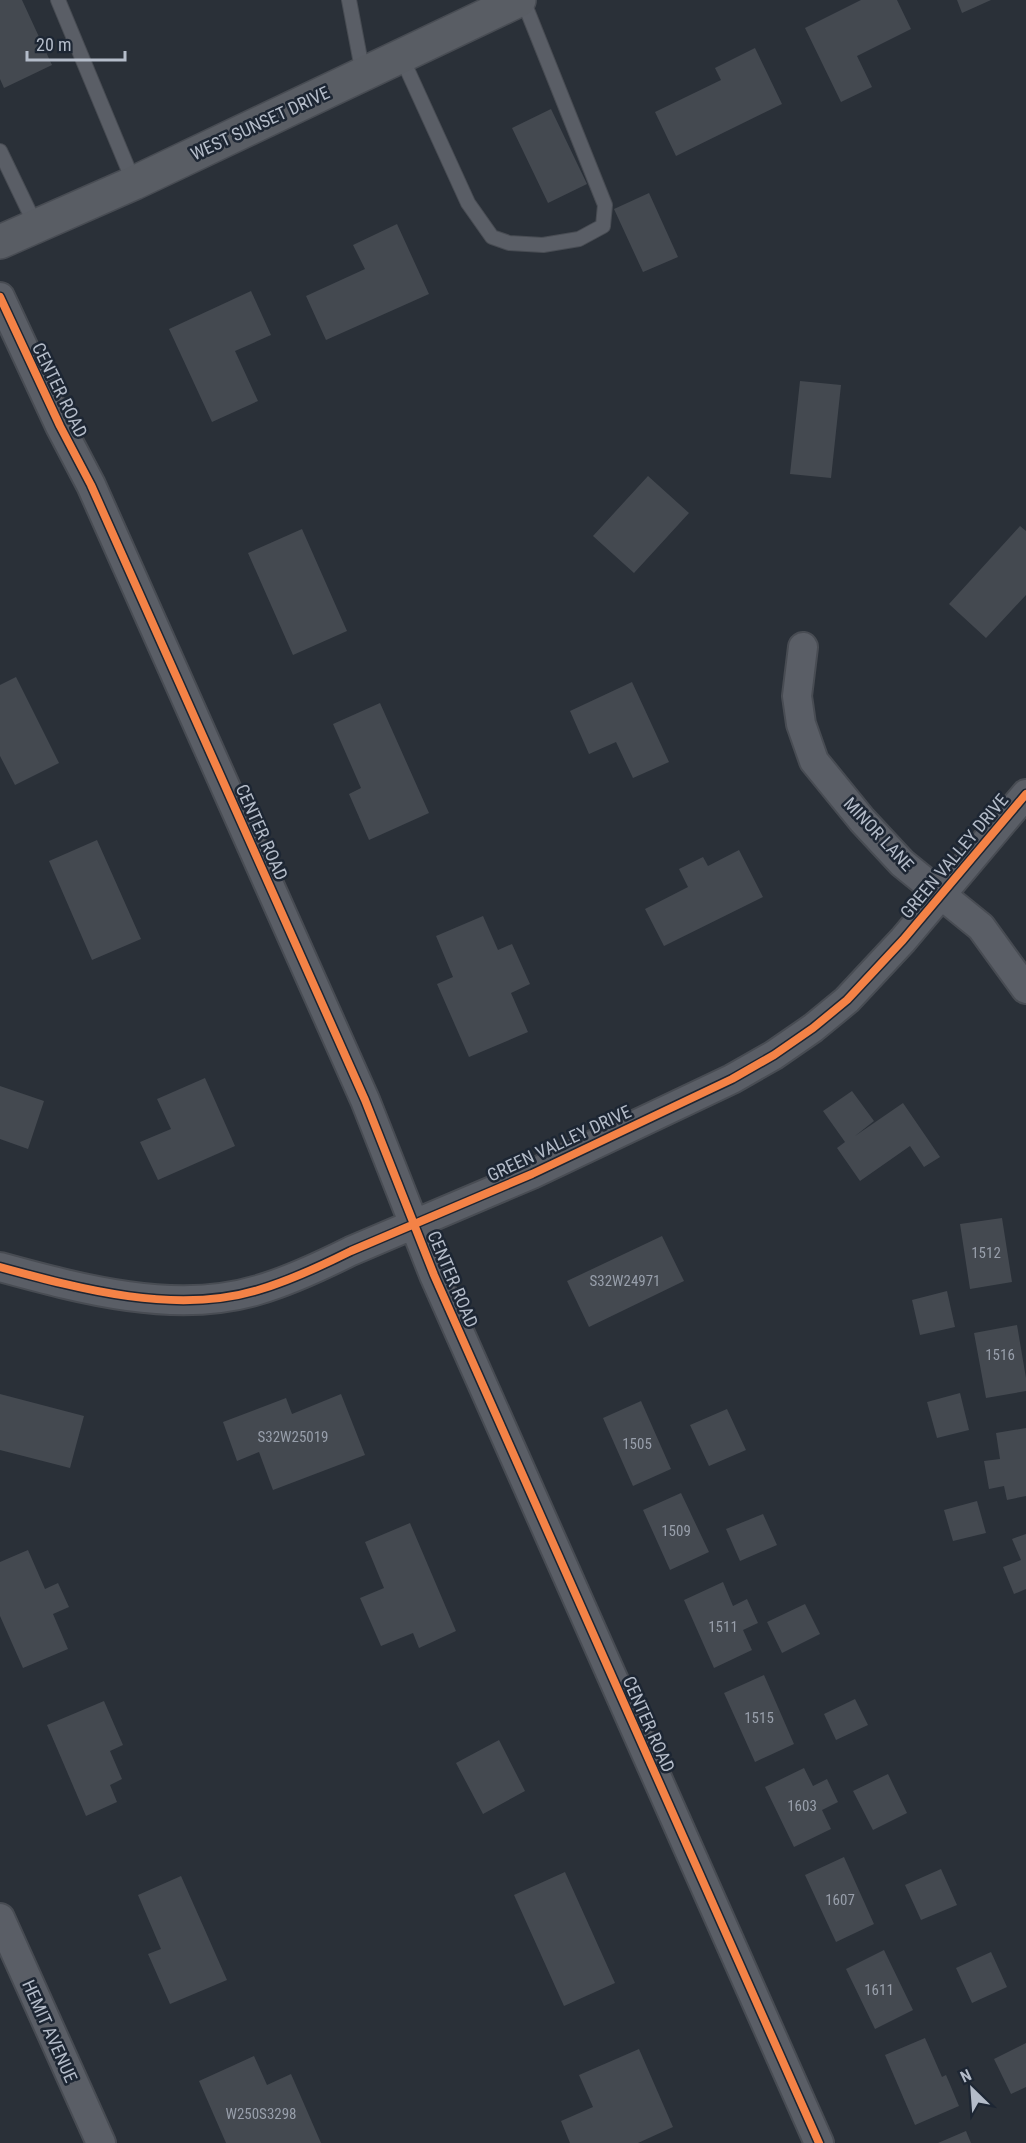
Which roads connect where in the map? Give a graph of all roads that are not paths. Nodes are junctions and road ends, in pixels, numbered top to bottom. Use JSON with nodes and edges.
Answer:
{"nodes":[{"id":1,"x":58,"y":0,"type":"edge"},
{"id":2,"x":349,"y":0,"type":"edge"},
{"id":3,"x":521,"y":0,"type":"edge"},
{"id":4,"x":401,"y":56,"type":"junction"},
{"id":5,"x":363,"y":74,"type":"junction"},
{"id":6,"x":0,"y":151,"type":"edge"},
{"id":7,"x":134,"y":183,"type":"junction"},
{"id":8,"x":36,"y":226,"type":"junction"},
{"id":9,"x":0,"y":242,"type":"edge"},
{"id":10,"x":0,"y":297,"type":"edge"},
{"id":11,"x":803,"y":647,"type":"dead end"},
{"id":12,"x":1026,"y":794,"type":"edge"},
{"id":13,"x":942,"y":894,"type":"junction"},
{"id":14,"x":1026,"y":988,"type":"edge"},
{"id":15,"x":414,"y":1224,"type":"junction"},
{"id":16,"x":0,"y":1267,"type":"edge"},
{"id":17,"x":0,"y":1918,"type":"edge"},
{"id":18,"x":101,"y":2143,"type":"edge"},
{"id":19,"x":819,"y":2143,"type":"edge"}],
"edges":[{"from":1,"to":7,"type":"lane"},
{"from":2,"to":5,"type":"lane"},
{"from":3,"to":4,"type":"main road","name":"WEST SUNSET DRIVE"},
{"from":3,"to":4,"type":"lane"},
{"from":4,"to":5,"type":"main road","name":"WEST SUNSET DRIVE"},
{"from":5,"to":7,"type":"main road","name":"WEST SUNSET DRIVE"},
{"from":6,"to":8,"type":"lane"},
{"from":7,"to":8,"type":"main road","name":"WEST SUNSET DRIVE"},
{"from":8,"to":9,"type":"main road","name":"WEST SUNSET DRIVE"},
{"from":10,"to":15,"type":"street","name":"CENTER ROAD"},
{"from":11,"to":13,"type":"street","name":"MINOR LANE"},
{"from":12,"to":13,"type":"street","name":"GREEN VALLEY DRIVE"},
{"from":13,"to":14,"type":"street","name":"MINOR LANE"},
{"from":13,"to":15,"type":"street","name":"GREEN VALLEY DRIVE"},
{"from":15,"to":16,"type":"street","name":"GREEN VALLEY DRIVE"},
{"from":15,"to":19,"type":"street","name":"CENTER ROAD"},
{"from":17,"to":18,"type":"street","name":"HEMIT AVENUE"}]}
